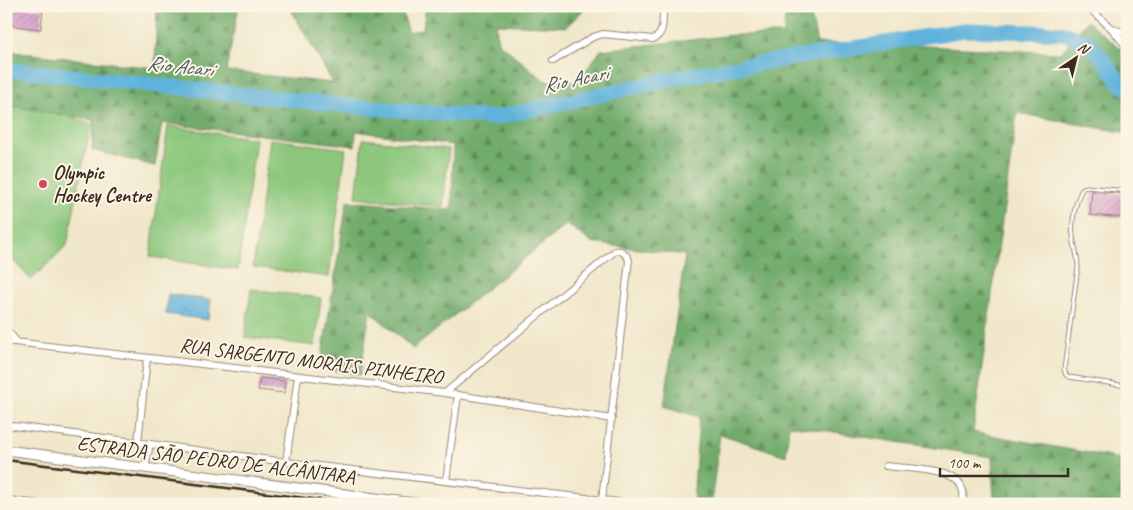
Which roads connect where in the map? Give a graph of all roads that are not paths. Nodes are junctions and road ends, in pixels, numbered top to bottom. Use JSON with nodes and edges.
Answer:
{"nodes":[{"id":1,"x":663,"y":6,"type":"edge"},
{"id":2,"x":1087,"y":6,"type":"edge"},
{"id":3,"x":1112,"y":29,"type":"junction"},
{"id":4,"x":1127,"y":33,"type":"edge"},
{"id":5,"x":1127,"y":47,"type":"edge"},
{"id":6,"x":553,"y":61,"type":"dead end"},
{"id":7,"x":1127,"y":191,"type":"edge"},
{"id":8,"x":6,"y":329,"type":"edge"},
{"id":9,"x":6,"y":341,"type":"edge"},
{"id":10,"x":17,"y":342,"type":"junction"},
{"id":11,"x":147,"y":358,"type":"junction"},
{"id":12,"x":298,"y":376,"type":"junction"},
{"id":13,"x":1127,"y":386,"type":"edge"},
{"id":14,"x":444,"y":393,"type":"junction"},
{"id":15,"x":458,"y":396,"type":"junction"},
{"id":16,"x":612,"y":419,"type":"junction"},
{"id":17,"x":6,"y":425,"type":"edge"},
{"id":18,"x":138,"y":442,"type":"junction"},
{"id":19,"x":150,"y":444,"type":"junction"},
{"id":20,"x":6,"y":450,"type":"edge"},
{"id":21,"x":286,"y":462,"type":"junction"},
{"id":22,"x":886,"y":466,"type":"dead end"},
{"id":23,"x":145,"y":468,"type":"junction"},
{"id":24,"x":446,"y":481,"type":"junction"},
{"id":25,"x":6,"y":498,"type":"edge"},
{"id":26,"x":602,"y":500,"type":"junction"},
{"id":27,"x":50,"y":504,"type":"edge"},
{"id":28,"x":422,"y":504,"type":"edge"},
{"id":29,"x":636,"y":504,"type":"edge"},
{"id":30,"x":962,"y":504,"type":"edge"}],
"edges":[{"from":1,"to":6,"type":"street"},
{"from":2,"to":3,"type":"street"},
{"from":3,"to":4,"type":"street"},
{"from":3,"to":5,"type":"street"},
{"from":7,"to":13,"type":"lane"},
{"from":8,"to":10,"type":"street"},
{"from":9,"to":10,"type":"street","name":"RUA SARGENTO MORAIS PINHEIRO"},
{"from":10,"to":11,"type":"street","name":"RUA SARGENTO MORAIS PINHEIRO"},
{"from":11,"to":12,"type":"street","name":"RUA SARGENTO MORAIS PINHEIRO"},
{"from":11,"to":18,"type":"street"},
{"from":12,"to":14,"type":"street","name":"RUA SARGENTO MORAIS PINHEIRO"},
{"from":12,"to":21,"type":"street"},
{"from":14,"to":15,"type":"street","name":"RUA SARGENTO MORAIS PINHEIRO"},
{"from":14,"to":16,"type":"street"},
{"from":15,"to":16,"type":"street","name":"RUA SARGENTO MORAIS PINHEIRO"},
{"from":15,"to":24,"type":"street"},
{"from":16,"to":26,"type":"street"},
{"from":17,"to":18,"type":"street"},
{"from":18,"to":19,"type":"street"},
{"from":19,"to":21,"type":"street"},
{"from":19,"to":23,"type":"street"},
{"from":20,"to":23,"type":"street","name":"ESTRADA SÃO PEDRO DE ALCÂNTARA"},
{"from":21,"to":24,"type":"street"},
{"from":22,"to":30,"type":"street"},
{"from":23,"to":28,"type":"street","name":"ESTRADA SÃO PEDRO DE ALCÂNTARA"},
{"from":24,"to":26,"type":"street"},
{"from":25,"to":27,"type":"lane"},
{"from":26,"to":29,"type":"street"}]}
